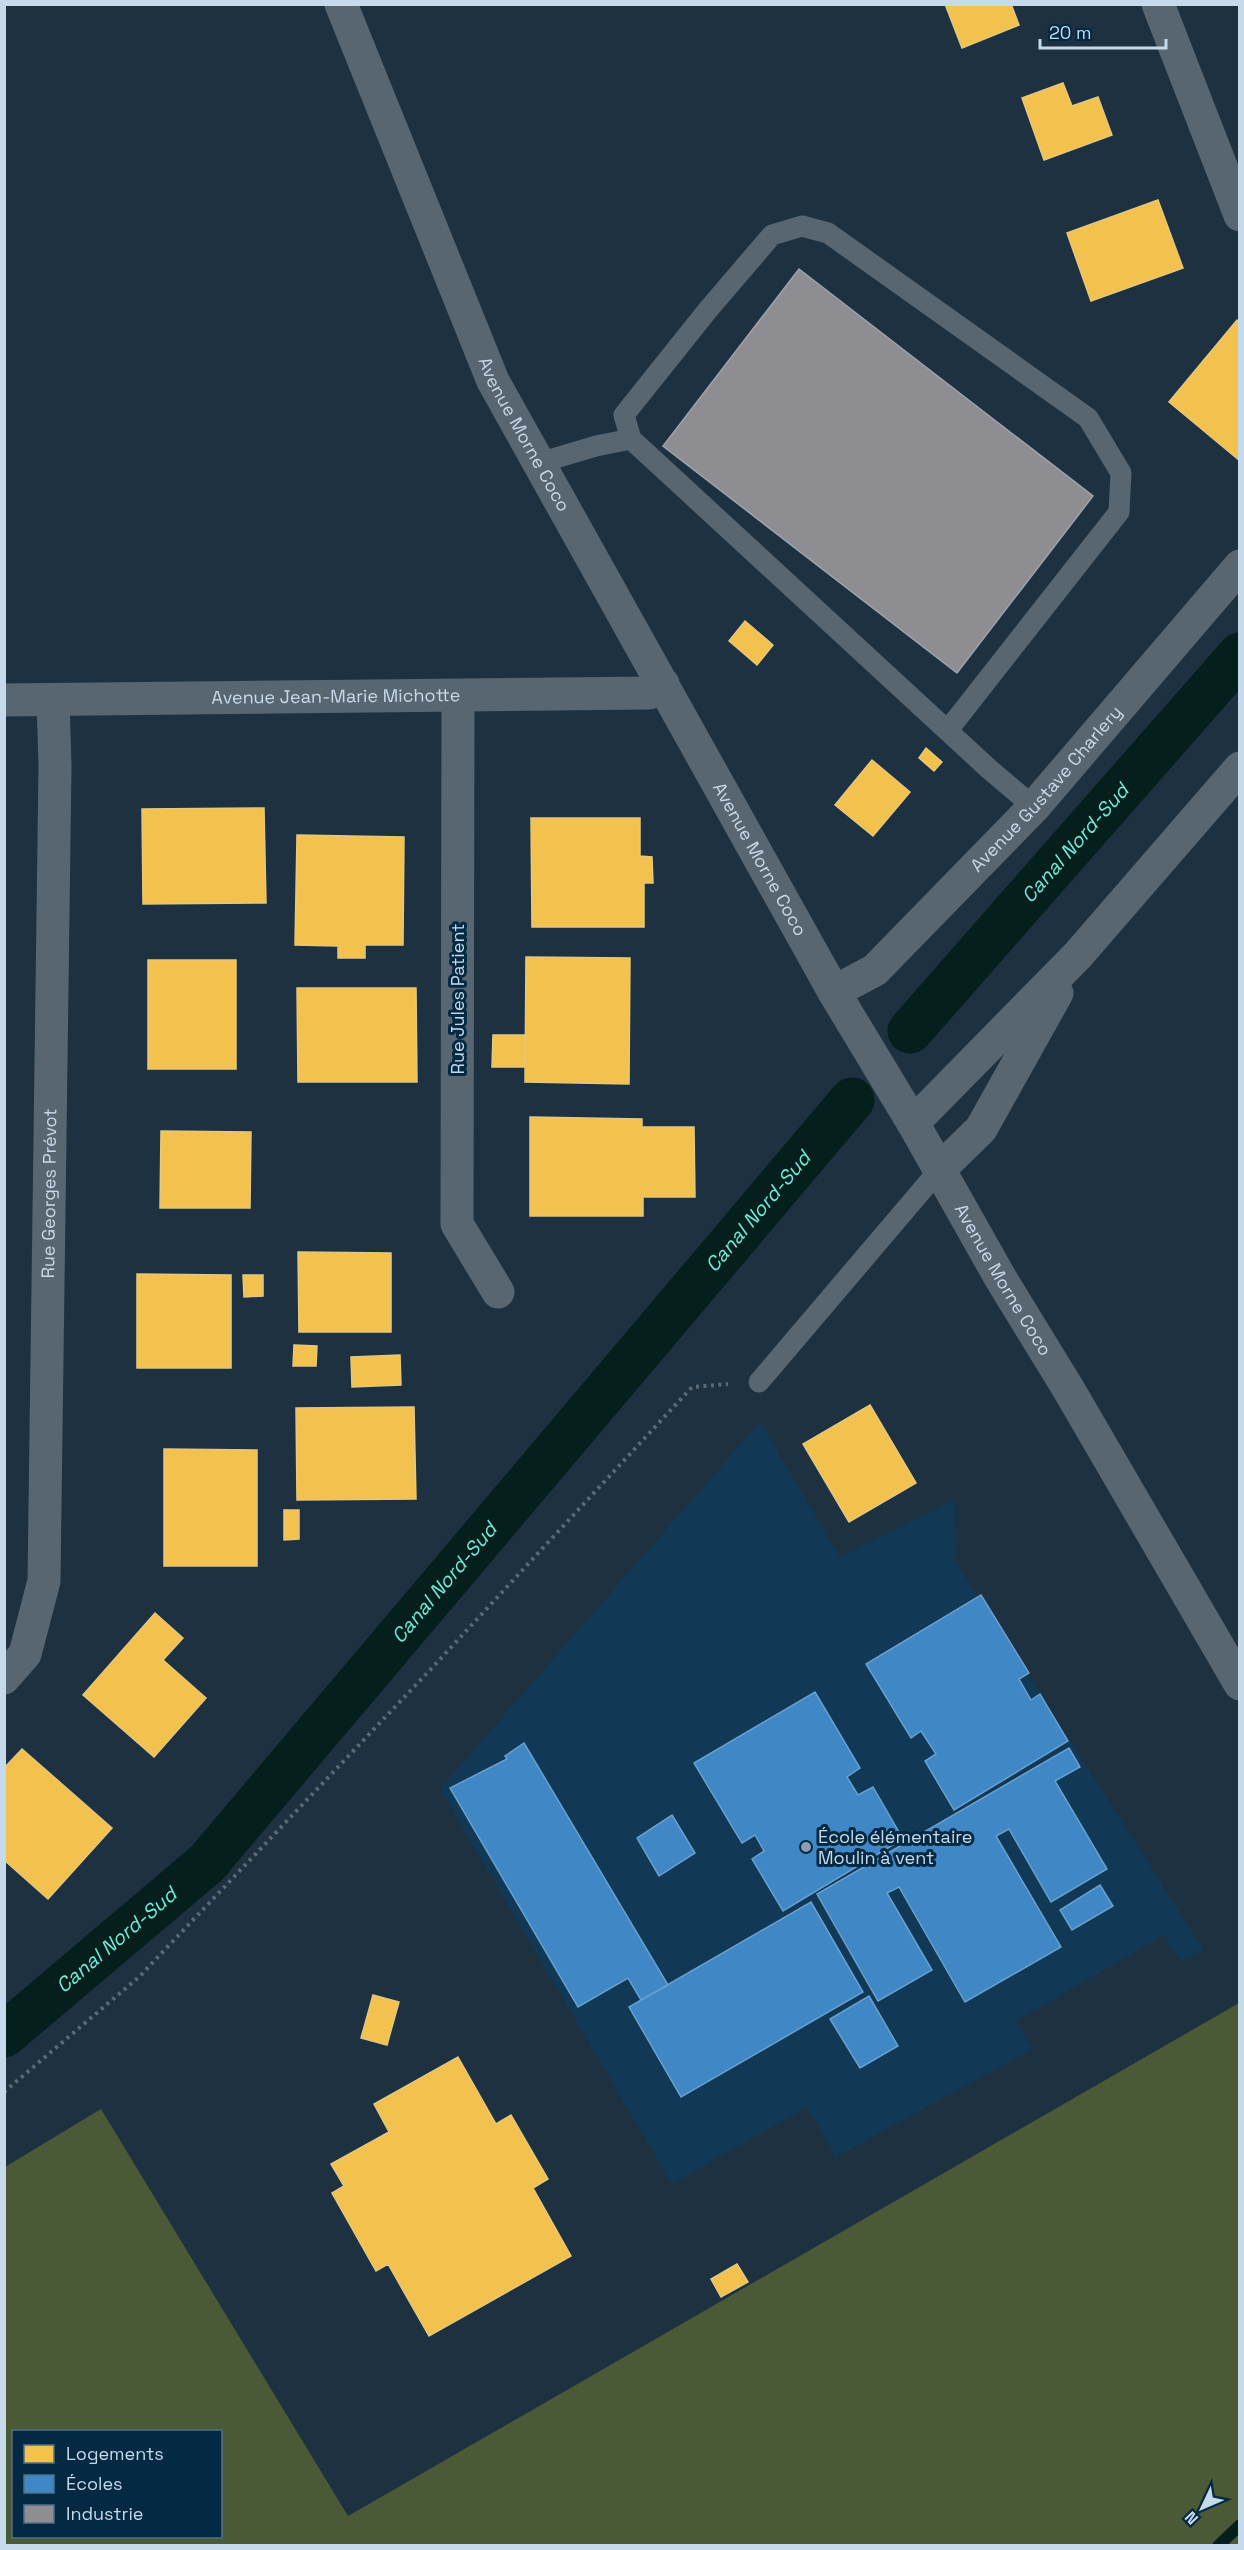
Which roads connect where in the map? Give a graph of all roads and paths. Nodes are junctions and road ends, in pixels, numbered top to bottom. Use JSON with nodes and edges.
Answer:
{"nodes":[{"id":1,"x":341,"y":4,"type":"edge"},
{"id":2,"x":1158,"y":4,"type":"edge"},
{"id":3,"x":1239,"y":214,"type":"edge"},
{"id":4,"x":632,"y":439,"type":"junction"},
{"id":5,"x":539,"y":464,"type":"junction"},
{"id":6,"x":1239,"y":566,"type":"edge"},
{"id":7,"x":663,"y":684,"type":"junction"},
{"id":8,"x":458,"y":696,"type":"junction"},
{"id":9,"x":4,"y":700,"type":"edge"},
{"id":10,"x":53,"y":700,"type":"junction"},
{"id":11,"x":948,"y":730,"type":"junction"},
{"id":12,"x":1239,"y":768,"type":"edge"},
{"id":13,"x":1034,"y":807,"type":"junction"},
{"id":14,"x":1078,"y":955,"type":"junction"},
{"id":15,"x":834,"y":992,"type":"junction"},
{"id":16,"x":913,"y":1123,"type":"junction"},
{"id":17,"x":940,"y":1169,"type":"junction"},
{"id":18,"x":498,"y":1292,"type":"dead end"},
{"id":19,"x":759,"y":1382,"type":"joint"},
{"id":20,"x":4,"y":1678,"type":"edge"},
{"id":21,"x":1239,"y":1684,"type":"edge"},
{"id":22,"x":4,"y":2092,"type":"edge"}],
"edges":[{"from":1,"to":5,"type":"street","name":"Avenue Morne Coco"},
{"from":2,"to":3,"type":"street"},
{"from":4,"to":5,"type":"lane"},
{"from":4,"to":11,"type":"lane"},
{"from":4,"to":11,"type":"lane"},
{"from":5,"to":7,"type":"street","name":"Avenue Morne Coco"},
{"from":6,"to":13,"type":"street","name":"Avenue Gustave Charlery"},
{"from":7,"to":8,"type":"street","name":"Avenue Jean-Marie Michotte"},
{"from":7,"to":15,"type":"street","name":"Avenue Morne Coco"},
{"from":8,"to":10,"type":"street","name":"Avenue Jean-Marie Michotte"},
{"from":8,"to":18,"type":"street","name":"Rue Jules Patient"},
{"from":9,"to":10,"type":"street","name":"Avenue Jean-Marie Michotte"},
{"from":10,"to":20,"type":"street","name":"Rue Georges Prévot"},
{"from":11,"to":13,"type":"lane"},
{"from":12,"to":14,"type":"street"},
{"from":13,"to":15,"type":"street","name":"Avenue Gustave Charlery"},
{"from":14,"to":16,"type":"street"},
{"from":14,"to":17,"type":"street"},
{"from":15,"to":16,"type":"street","name":"Avenue Morne Coco"},
{"from":16,"to":17,"type":"street","name":"Avenue Morne Coco"},
{"from":17,"to":19,"type":"lane"},
{"from":17,"to":21,"type":"street","name":"Avenue Morne Coco"},
{"from":19,"to":22,"type":"path"}]}
